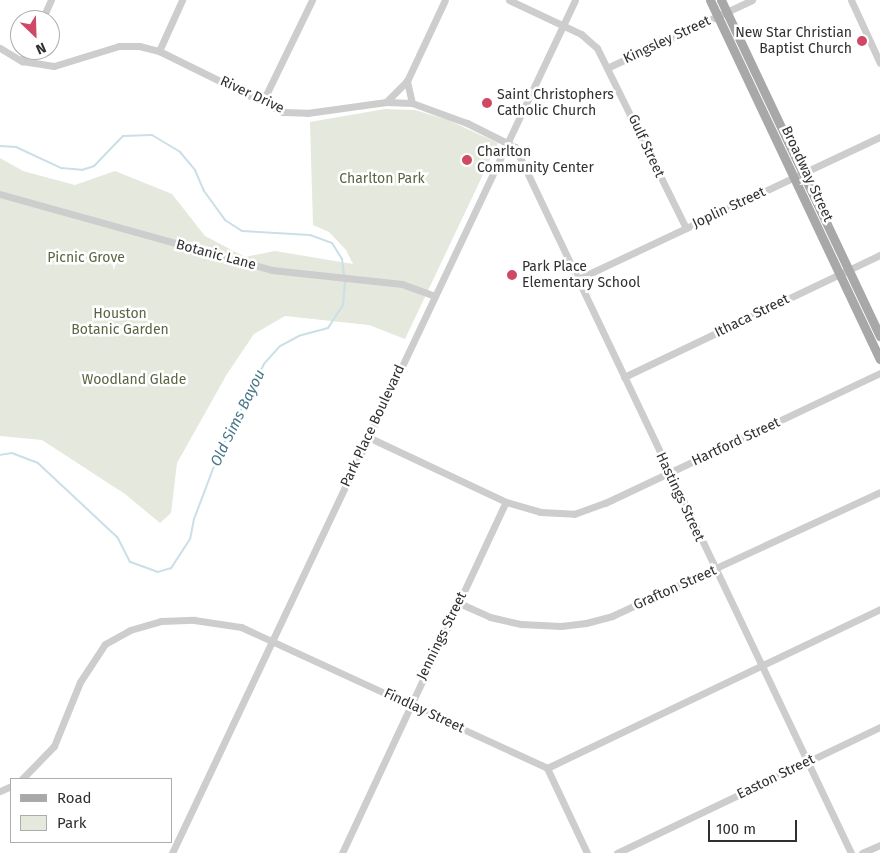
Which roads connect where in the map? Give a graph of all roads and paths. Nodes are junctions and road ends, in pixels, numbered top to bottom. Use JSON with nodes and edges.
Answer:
{"nodes":[{"id":1,"x":182,"y":0,"type":"edge"},
{"id":2,"x":312,"y":0,"type":"edge"},
{"id":3,"x":445,"y":0,"type":"edge"},
{"id":4,"x":509,"y":0,"type":"edge"},
{"id":5,"x":575,"y":0,"type":"edge"},
{"id":6,"x":710,"y":0,"type":"edge"},
{"id":7,"x":720,"y":0,"type":"edge"},
{"id":8,"x":752,"y":0,"type":"edge"},
{"id":9,"x":851,"y":0,"type":"edge"},
{"id":10,"x":722,"y":14,"type":"junction"},
{"id":11,"x":563,"y":25,"type":"junction"},
{"id":12,"x":0,"y":48,"type":"edge"},
{"id":13,"x":159,"y":51,"type":"junction"},
{"id":14,"x":22,"y":61,"type":"joint"},
{"id":15,"x":880,"y":63,"type":"edge"},
{"id":16,"x":609,"y":67,"type":"junction"},
{"id":17,"x":750,"y":74,"type":"junction"},
{"id":18,"x":407,"y":81,"type":"junction"},
{"id":19,"x":264,"y":101,"type":"junction"},
{"id":20,"x":386,"y":102,"type":"junction"},
{"id":21,"x":412,"y":103,"type":"junction"},
{"id":22,"x":880,"y":137,"type":"edge"},
{"id":23,"x":508,"y":143,"type":"junction"},
{"id":24,"x":802,"y":174,"type":"junction"},
{"id":25,"x":793,"y":178,"type":"junction"},
{"id":26,"x":0,"y":194,"type":"edge"},
{"id":27,"x":686,"y":228,"type":"junction"},
{"id":28,"x":880,"y":255,"type":"edge"},
{"id":29,"x":848,"y":270,"type":"junction"},
{"id":30,"x":839,"y":274,"type":"junction"},
{"id":31,"x":578,"y":280,"type":"junction"},
{"id":32,"x":436,"y":296,"type":"junction"},
{"id":33,"x":880,"y":336,"type":"edge"},
{"id":34,"x":880,"y":359,"type":"edge"},
{"id":35,"x":880,"y":373,"type":"edge"},
{"id":36,"x":624,"y":377,"type":"junction"},
{"id":37,"x":368,"y":437,"type":"junction"},
{"id":38,"x":669,"y":474,"type":"junction"},
{"id":39,"x":880,"y":492,"type":"edge"},
{"id":40,"x":506,"y":502,"type":"junction"},
{"id":41,"x":715,"y":570,"type":"junction"},
{"id":42,"x":459,"y":603,"type":"junction"},
{"id":43,"x":880,"y":609,"type":"edge"},
{"id":44,"x":273,"y":641,"type":"junction"},
{"id":45,"x":760,"y":667,"type":"junction"},
{"id":46,"x":410,"y":704,"type":"junction"},
{"id":47,"x":880,"y":727,"type":"edge"},
{"id":48,"x":807,"y":762,"type":"junction"},
{"id":49,"x":547,"y":768,"type":"junction"},
{"id":50,"x":23,"y":778,"type":"edge"},
{"id":51,"x":880,"y":845,"type":"edge"},
{"id":52,"x":172,"y":853,"type":"edge"},
{"id":53,"x":342,"y":853,"type":"edge"},
{"id":54,"x":587,"y":853,"type":"edge"},
{"id":55,"x":617,"y":853,"type":"edge"},
{"id":56,"x":851,"y":853,"type":"edge"},
{"id":57,"x":862,"y":853,"type":"edge"}],
"edges":[{"from":1,"to":13,"type":"street"},
{"from":2,"to":19,"type":"street"},
{"from":3,"to":18,"type":"street"},
{"from":4,"to":11,"type":"street","name":"Gulf Street"},
{"from":5,"to":11,"type":"street","name":"Park Place Boulevard"},
{"from":6,"to":10,"type":"main road","name":"Broadway Street"},
{"from":7,"to":10,"type":"main road","name":"Broadway Street"},
{"from":8,"to":10,"type":"street","name":"Kingsley Street"},
{"from":9,"to":15,"type":"street"},
{"from":10,"to":16,"type":"street","name":"Kingsley Street"},
{"from":10,"to":17,"type":"main road","name":"Broadway Street"},
{"from":11,"to":16,"type":"street","name":"Gulf Street"},
{"from":11,"to":23,"type":"street","name":"Park Place Boulevard"},
{"from":12,"to":14,"type":"street","name":"River Drive"},
{"from":13,"to":14,"type":"street","name":"River Drive"},
{"from":13,"to":19,"type":"street","name":"River Drive"},
{"from":16,"to":27,"type":"street","name":"Gulf Street"},
{"from":17,"to":24,"type":"main road","name":"Broadway Street"},
{"from":17,"to":25,"type":"main road","name":"Broadway Street"},
{"from":18,"to":20,"type":"street"},
{"from":18,"to":21,"type":"street"},
{"from":19,"to":20,"type":"street","name":"River Drive"},
{"from":20,"to":21,"type":"street","name":"River Drive"},
{"from":21,"to":23,"type":"street","name":"River Drive"},
{"from":22,"to":24,"type":"street","name":"Joplin Street"},
{"from":23,"to":31,"type":"street","name":"Hastings Street"},
{"from":23,"to":32,"type":"street","name":"Park Place Boulevard"},
{"from":24,"to":25,"type":"street","name":"Joplin Street"},
{"from":24,"to":29,"type":"main road","name":"Broadway Street"},
{"from":25,"to":27,"type":"street","name":"Joplin Street"},
{"from":25,"to":30,"type":"main road","name":"Broadway Street"},
{"from":26,"to":32,"type":"street","name":"Botanic Lane"},
{"from":27,"to":31,"type":"street","name":"Joplin Street"},
{"from":28,"to":29,"type":"street","name":"Ithaca Street"},
{"from":29,"to":30,"type":"street","name":"Ithaca Street"},
{"from":29,"to":33,"type":"main road","name":"Broadway Street"},
{"from":30,"to":34,"type":"main road","name":"Broadway Street"},
{"from":30,"to":36,"type":"street","name":"Ithaca Street"},
{"from":31,"to":36,"type":"street","name":"Hastings Street"},
{"from":32,"to":37,"type":"street","name":"Park Place Boulevard"},
{"from":35,"to":38,"type":"street","name":"Hartford Street"},
{"from":36,"to":38,"type":"street","name":"Hastings Street"},
{"from":37,"to":40,"type":"street","name":"Hartford Street"},
{"from":37,"to":44,"type":"street","name":"Park Place Boulevard"},
{"from":38,"to":40,"type":"street","name":"Hartford Street"},
{"from":38,"to":41,"type":"street","name":"Hastings Street"},
{"from":39,"to":41,"type":"street","name":"Grafton Street"},
{"from":40,"to":42,"type":"street","name":"Jennings Street"},
{"from":41,"to":42,"type":"street","name":"Grafton Street"},
{"from":41,"to":45,"type":"street","name":"Hastings Street"},
{"from":42,"to":46,"type":"street","name":"Jennings Street"},
{"from":43,"to":45,"type":"street"},
{"from":44,"to":46,"type":"street","name":"Findlay Street"},
{"from":44,"to":50,"type":"street","name":"Findlay Street"},
{"from":44,"to":52,"type":"street","name":"Park Place Boulevard"},
{"from":45,"to":48,"type":"street","name":"Hastings Street"},
{"from":45,"to":49,"type":"street"},
{"from":46,"to":49,"type":"street","name":"Findlay Street"},
{"from":46,"to":53,"type":"street","name":"Jennings Street"},
{"from":47,"to":48,"type":"street","name":"Easton Street"},
{"from":48,"to":55,"type":"street","name":"Easton Street"},
{"from":48,"to":56,"type":"street","name":"Hastings Street"},
{"from":49,"to":54,"type":"street"},
{"from":51,"to":57,"type":"street"}]}
